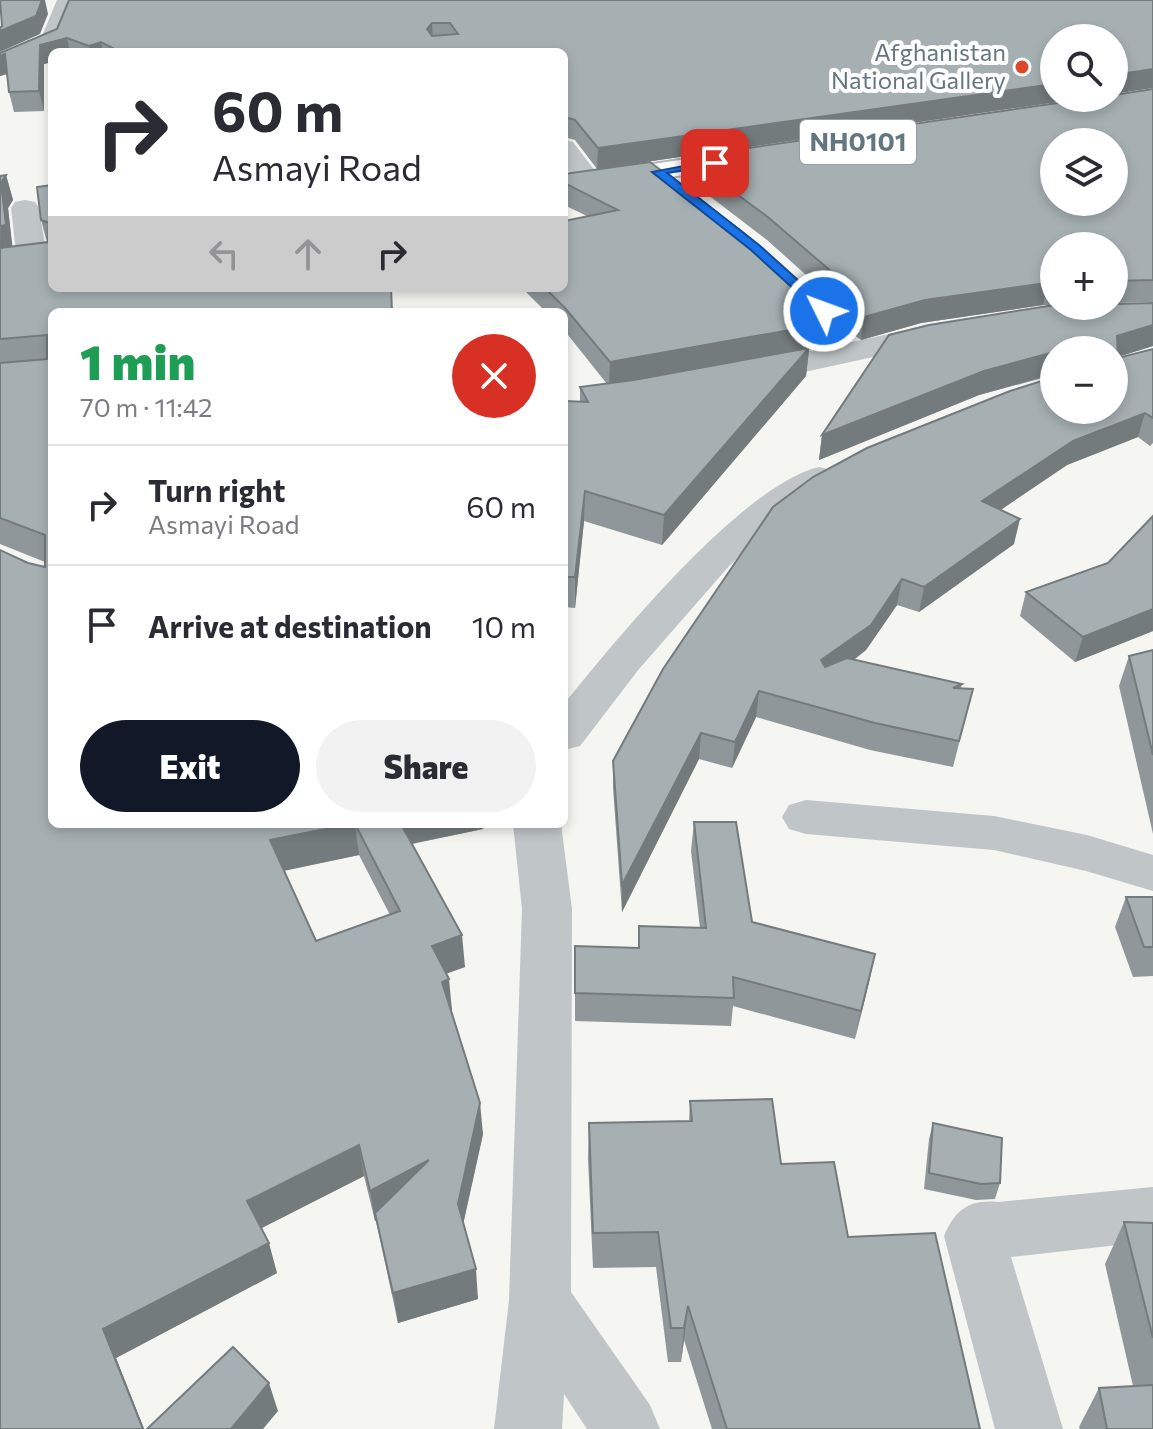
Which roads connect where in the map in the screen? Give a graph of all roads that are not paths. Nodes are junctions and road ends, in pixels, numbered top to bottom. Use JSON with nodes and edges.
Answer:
{"nodes":[{"id":1,"x":67,"y":0,"type":"edge"},
{"id":2,"x":0,"y":64,"type":"edge"},
{"id":3,"x":767,"y":155,"type":"edge"},
{"id":4,"x":568,"y":158,"type":"edge"},
{"id":5,"x":657,"y":172,"type":"junction"},
{"id":6,"x":577,"y":184,"type":"edge"},
{"id":7,"x":692,"y":198,"type":"edge"},
{"id":8,"x":25,"y":208,"type":"dead end"},
{"id":9,"x":42,"y":259,"type":"edge"},
{"id":10,"x":0,"y":265,"type":"edge"},
{"id":11,"x":967,"y":329,"type":"edge"},
{"id":12,"x":723,"y":378,"type":"edge"},
{"id":13,"x":849,"y":462,"type":"edge"},
{"id":14,"x":568,"y":730,"type":"edge"},
{"id":15,"x":806,"y":817,"type":"dead end"},
{"id":16,"x":537,"y":828,"type":"edge"},
{"id":17,"x":1153,"y":873,"type":"edge"},
{"id":18,"x":1153,"y":1214,"type":"edge"},
{"id":19,"x":540,"y":1300,"type":"junction"},
{"id":20,"x":528,"y":1429,"type":"edge"},
{"id":21,"x":626,"y":1429,"type":"edge"},
{"id":22,"x":1029,"y":1429,"type":"edge"}],
"edges":[{"from":1,"to":2,"type":"street"},
{"from":3,"to":5,"type":"highway","number":"NH0101"},
{"from":4,"to":6,"type":"street"},
{"from":5,"to":6,"type":"highway","number":"NH0101"},
{"from":5,"to":7,"type":"street"},
{"from":8,"to":9,"type":"street"},
{"from":9,"to":10,"type":"highway"},
{"from":11,"to":12,"type":"street"},
{"from":13,"to":14,"type":"street"},
{"from":15,"to":17,"type":"street"},
{"from":16,"to":19,"type":"street"},
{"from":18,"to":22,"type":"street"},
{"from":19,"to":20,"type":"street"},
{"from":19,"to":21,"type":"street"}]}
